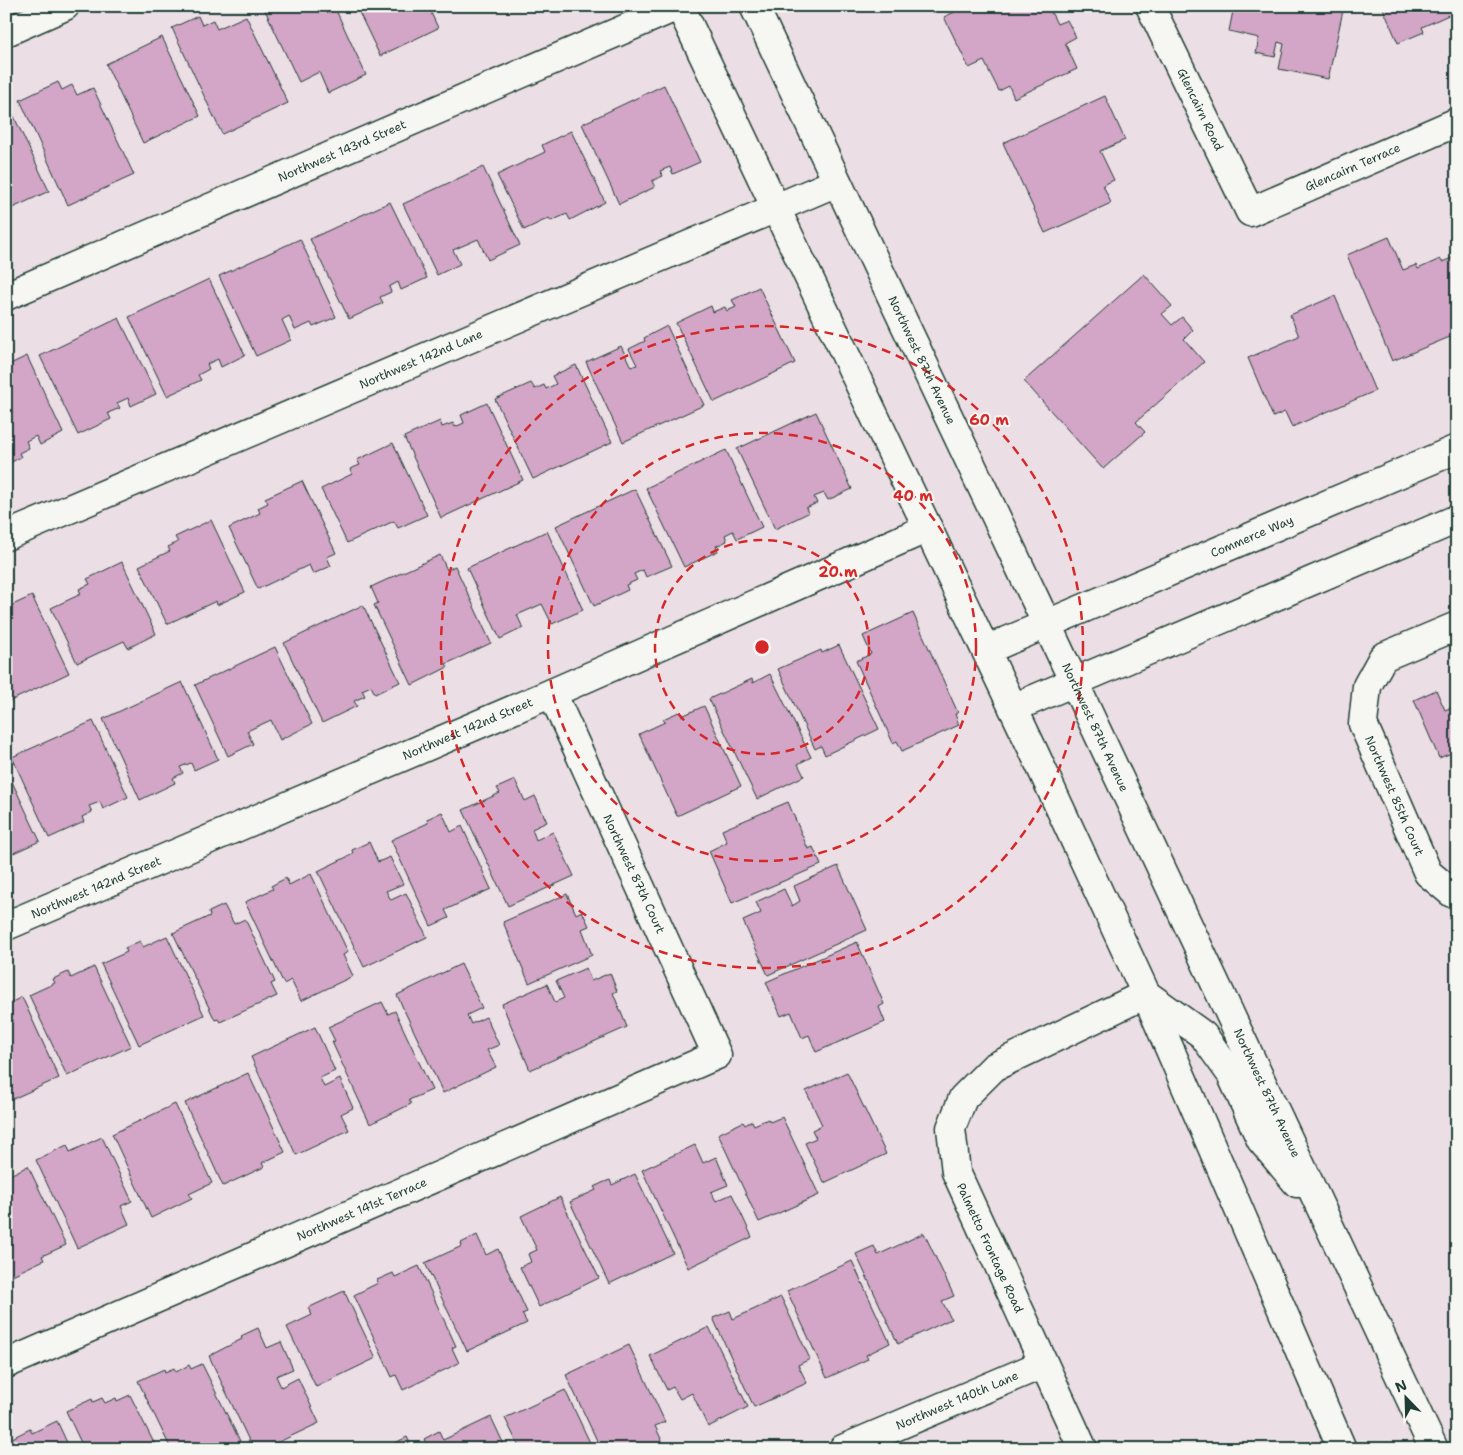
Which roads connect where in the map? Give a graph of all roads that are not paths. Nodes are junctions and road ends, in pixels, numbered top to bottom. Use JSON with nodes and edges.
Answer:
{"nodes":[{"id":1,"x":65,"y":6,"type":"edge"},
{"id":2,"x":679,"y":6,"type":"edge"},
{"id":3,"x":754,"y":6,"type":"edge"},
{"id":4,"x":1150,"y":6,"type":"edge"},
{"id":5,"x":6,"y":32,"type":"edge"},
{"id":6,"x":1457,"y":122,"type":"edge"},
{"id":7,"x":837,"y":182,"type":"junction"},
{"id":8,"x":776,"y":208,"type":"junction"},
{"id":9,"x":1250,"y":212,"type":"joint"},
{"id":10,"x":6,"y":296,"type":"edge"},
{"id":11,"x":1457,"y":450,"type":"edge"},
{"id":12,"x":1457,"y":519,"type":"edge"},
{"id":13,"x":928,"y":528,"type":"junction"},
{"id":14,"x":6,"y":536,"type":"edge"},
{"id":15,"x":1046,"y":624,"type":"junction"},
{"id":16,"x":1457,"y":626,"type":"edge"},
{"id":17,"x":986,"y":650,"type":"junction"},
{"id":18,"x":1073,"y":682,"type":"junction"},
{"id":19,"x":552,"y":693,"type":"junction"},
{"id":20,"x":1013,"y":708,"type":"junction"},
{"id":21,"x":1455,"y":893,"type":"edge"},
{"id":22,"x":6,"y":926,"type":"edge"},
{"id":23,"x":1146,"y":994,"type":"junction"},
{"id":24,"x":717,"y":1055,"type":"joint"},
{"id":25,"x":1323,"y":1215,"type":"junction"},
{"id":26,"x":6,"y":1364,"type":"edge"},
{"id":27,"x":1043,"y":1364,"type":"junction"},
{"id":28,"x":843,"y":1449,"type":"edge"},
{"id":29,"x":1083,"y":1449,"type":"edge"},
{"id":30,"x":1342,"y":1449,"type":"edge"},
{"id":31,"x":1434,"y":1449,"type":"edge"}],
"edges":[{"from":1,"to":5,"type":"street"},
{"from":2,"to":8,"type":"street"},
{"from":2,"to":10,"type":"street","name":"Northwest 143rd Street"},
{"from":3,"to":7,"type":"street","name":"Northwest 87th Avenue"},
{"from":4,"to":9,"type":"street","name":"Glencairn Road"},
{"from":6,"to":9,"type":"street","name":"Glencairn Terrace"},
{"from":7,"to":8,"type":"street","name":"Northwest 142nd Lane"},
{"from":7,"to":15,"type":"street","name":"Northwest 87th Avenue"},
{"from":8,"to":13,"type":"street"},
{"from":8,"to":14,"type":"street","name":"Northwest 142nd Lane"},
{"from":11,"to":15,"type":"street","name":"Commerce Way"},
{"from":12,"to":18,"type":"street"},
{"from":13,"to":17,"type":"street"},
{"from":13,"to":19,"type":"street","name":"Northwest 142nd Street"},
{"from":15,"to":17,"type":"street","name":"Commerce Way"},
{"from":15,"to":18,"type":"street","name":"Northwest 87th Avenue"},
{"from":16,"to":21,"type":"street","name":"Northwest 85th Court"},
{"from":17,"to":20,"type":"street"},
{"from":18,"to":20,"type":"street"},
{"from":18,"to":25,"type":"street","name":"Northwest 87th Avenue"},
{"from":19,"to":22,"type":"street","name":"Northwest 142nd Street"},
{"from":19,"to":24,"type":"street","name":"Northwest 87th Court"},
{"from":20,"to":23,"type":"street"},
{"from":23,"to":25,"type":"street"},
{"from":23,"to":27,"type":"street","name":"Palmetto Frontage Road"},
{"from":23,"to":30,"type":"street"},
{"from":24,"to":26,"type":"street","name":"Northwest 141st Terrace"},
{"from":25,"to":31,"type":"street","name":"Northwest 87th Avenue"},
{"from":27,"to":28,"type":"street","name":"Northwest 140th Lane"},
{"from":27,"to":29,"type":"street","name":"Palmetto Frontage Road"}]}
